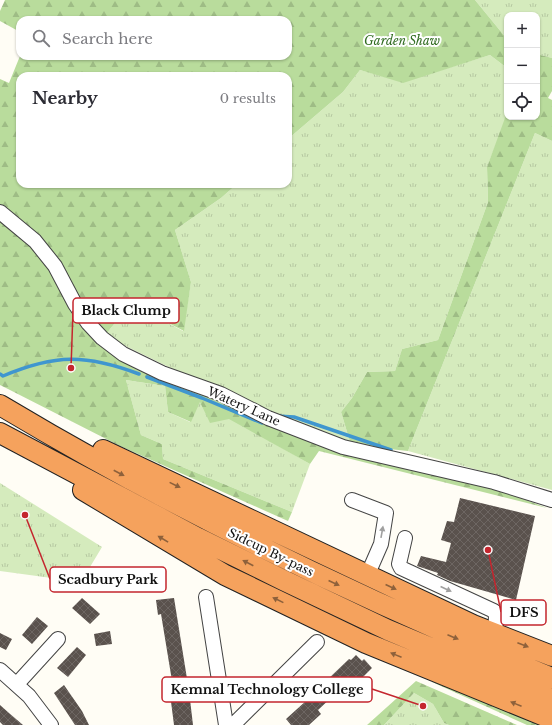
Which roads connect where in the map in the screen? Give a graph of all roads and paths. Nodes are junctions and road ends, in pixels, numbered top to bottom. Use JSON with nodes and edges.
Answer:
{"nodes":[{"id":1,"x":0,"y":212,"type":"edge"},
{"id":2,"x":0,"y":405,"type":"edge"},
{"id":3,"x":6,"y":437,"type":"edge"},
{"id":4,"x":352,"y":500,"type":"dead end"},
{"id":5,"x":552,"y":500,"type":"edge"},
{"id":6,"x":405,"y":538,"type":"dead end"},
{"id":7,"x":376,"y":556,"type":"junction"},
{"id":8,"x":399,"y":564,"type":"junction"},
{"id":9,"x":367,"y":576,"type":"junction"},
{"id":10,"x":206,"y":597,"type":"dead end"},
{"id":11,"x":495,"y":634,"type":"junction"},
{"id":12,"x":58,"y":639,"type":"dead end"},
{"id":13,"x":317,"y":642,"type":"dead end"},
{"id":14,"x":552,"y":656,"type":"edge"},
{"id":15,"x":0,"y":670,"type":"edge"},
{"id":16,"x":552,"y":678,"type":"edge"},
{"id":17,"x":17,"y":684,"type":"junction"},
{"id":18,"x":552,"y":699,"type":"edge"},
{"id":19,"x":552,"y":718,"type":"edge"},
{"id":20,"x":51,"y":725,"type":"edge"},
{"id":21,"x":226,"y":725,"type":"edge"},
{"id":22,"x":233,"y":725,"type":"edge"}],
"edges":[{"from":1,"to":5,"type":"street","name":"Watery Lane"},
{"from":2,"to":9,"type":"highway","one_way":true},
{"from":2,"to":16,"type":"highway","name":"Sidcup By-pass","one_way":true},
{"from":18,"to":3,"type":"highway","name":"Sidcup By-pass","one_way":true},
{"from":19,"to":3,"type":"highway","one_way":true},
{"from":7,"to":4,"type":"street","one_way":true},
{"from":6,"to":8,"type":"street"},
{"from":7,"to":8,"type":"street"},
{"from":7,"to":9,"type":"street"},
{"from":8,"to":11,"type":"street","one_way":true},
{"from":9,"to":11,"type":"highway","one_way":true},
{"from":10,"to":21,"type":"street"},
{"from":11,"to":14,"type":"highway","one_way":true},
{"from":12,"to":17,"type":"street"},
{"from":13,"to":22,"type":"street"},
{"from":15,"to":17,"type":"street"},
{"from":17,"to":20,"type":"street"}]}
